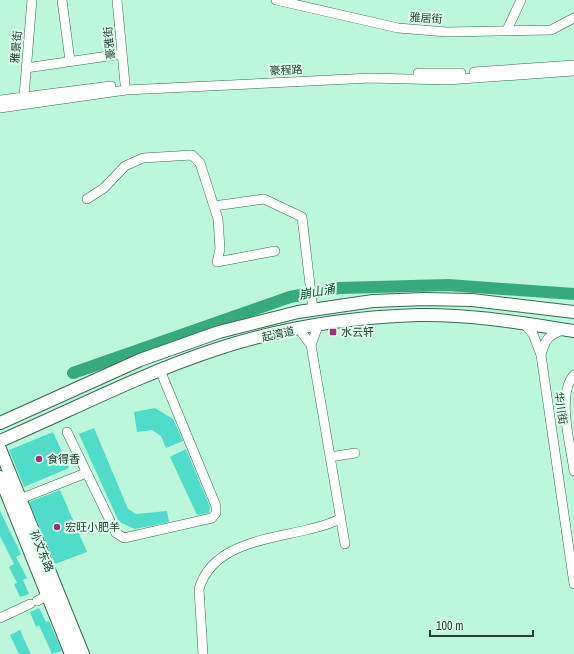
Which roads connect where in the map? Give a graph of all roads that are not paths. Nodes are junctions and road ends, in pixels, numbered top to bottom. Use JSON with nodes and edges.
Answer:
{"nodes":[{"id":1,"x":32,"y":0,"type":"edge"},
{"id":2,"x":62,"y":0,"type":"edge"},
{"id":3,"x":117,"y":0,"type":"edge"},
{"id":4,"x":521,"y":0,"type":"edge"},
{"id":5,"x":281,"y":1,"type":"edge"},
{"id":6,"x":574,"y":18,"type":"edge"},
{"id":7,"x":507,"y":30,"type":"junction"},
{"id":8,"x":122,"y":54,"type":"junction"},
{"id":9,"x":70,"y":61,"type":"junction"},
{"id":10,"x":574,"y":65,"type":"edge"},
{"id":11,"x":26,"y":68,"type":"junction"},
{"id":12,"x":574,"y":72,"type":"edge"},
{"id":13,"x":125,"y":84,"type":"junction"},
{"id":14,"x":24,"y":96,"type":"junction"},
{"id":15,"x":0,"y":100,"type":"edge"},
{"id":16,"x":0,"y":108,"type":"edge"},
{"id":17,"x":87,"y":198,"type":"dead end"},
{"id":18,"x":214,"y":206,"type":"junction"},
{"id":19,"x":275,"y":251,"type":"dead end"},
{"id":20,"x":312,"y":305,"type":"junction"},
{"id":21,"x":574,"y":312,"type":"edge"},
{"id":22,"x":523,"y":322,"type":"junction"},
{"id":23,"x":318,"y":326,"type":"junction"},
{"id":24,"x":299,"y":329,"type":"junction"},
{"id":25,"x":569,"y":330,"type":"edge"},
{"id":26,"x":311,"y":345,"type":"junction"},
{"id":27,"x":541,"y":355,"type":"junction"},
{"id":28,"x":160,"y":370,"type":"junction"},
{"id":29,"x":574,"y":376,"type":"edge"},
{"id":30,"x":55,"y":397,"type":"junction"},
{"id":31,"x":63,"y":414,"type":"junction"},
{"id":32,"x":0,"y":423,"type":"edge"},
{"id":33,"x":67,"y":432,"type":"dead end"},
{"id":34,"x":0,"y":441,"type":"edge"},
{"id":35,"x":0,"y":449,"type":"edge"},
{"id":36,"x":355,"y":453,"type":"dead end"},
{"id":37,"x":330,"y":457,"type":"junction"},
{"id":38,"x":574,"y":471,"type":"edge"},
{"id":39,"x":86,"y":473,"type":"junction"},
{"id":40,"x":0,"y":477,"type":"edge"},
{"id":41,"x":15,"y":501,"type":"junction"},
{"id":42,"x":341,"y":518,"type":"junction"},
{"id":43,"x":570,"y":531,"type":"edge"},
{"id":44,"x":345,"y":544,"type":"dead end"},
{"id":45,"x":573,"y":568,"type":"edge"},
{"id":46,"x":574,"y":584,"type":"edge"},
{"id":47,"x":38,"y":600,"type":"junction"},
{"id":48,"x":0,"y":618,"type":"edge"},
{"id":49,"x":71,"y":654,"type":"edge"},
{"id":50,"x":83,"y":654,"type":"edge"},
{"id":51,"x":203,"y":654,"type":"edge"}],
"edges":[{"from":1,"to":11,"type":"street","name":"雅景街"},
{"from":2,"to":9,"type":"street"},
{"from":3,"to":8,"type":"street","name":"豪雅街"},
{"from":4,"to":7,"type":"street"},
{"from":5,"to":7,"type":"street","name":"雅居街"},
{"from":6,"to":7,"type":"street","name":"雅居街"},
{"from":8,"to":9,"type":"street"},
{"from":8,"to":13,"type":"street","name":"豪雅街"},
{"from":9,"to":11,"type":"street"},
{"from":10,"to":13,"type":"street","name":"豪程路"},
{"from":11,"to":14,"type":"street","name":"雅景街"},
{"from":12,"to":16,"type":"street","name":"豪程路"},
{"from":13,"to":14,"type":"street","name":"豪程路"},
{"from":14,"to":15,"type":"street","name":"豪程路"},
{"from":17,"to":18,"type":"street"},
{"from":18,"to":19,"type":"street"},
{"from":18,"to":20,"type":"street"},
{"from":20,"to":21,"type":"main road","name":"起湾道"},
{"from":20,"to":30,"type":"main road","name":"起湾道"},
{"from":22,"to":23,"type":"main road","name":"起湾道"},
{"from":22,"to":25,"type":"main road","name":"起湾道"},
{"from":22,"to":27,"type":"street","name":"华川街"},
{"from":23,"to":24,"type":"main road","name":"起湾道"},
{"from":23,"to":26,"type":"street"},
{"from":24,"to":26,"type":"street"},
{"from":24,"to":28,"type":"main road","name":"起湾道"},
{"from":25,"to":27,"type":"street"},
{"from":26,"to":37,"type":"street"},
{"from":27,"to":43,"type":"street","name":"华川街"},
{"from":28,"to":31,"type":"main road","name":"起湾道"},
{"from":28,"to":39,"type":"street"},
{"from":29,"to":38,"type":"street"},
{"from":30,"to":31,"type":"main road"},
{"from":30,"to":32,"type":"main road","name":"起湾道"},
{"from":31,"to":34,"type":"main road","name":"起湾道"},
{"from":33,"to":39,"type":"street"},
{"from":35,"to":41,"type":"main road","name":"孙文东路"},
{"from":36,"to":37,"type":"street"},
{"from":37,"to":42,"type":"street"},
{"from":39,"to":41,"type":"street"},
{"from":40,"to":41,"type":"main road","name":"孙文东路"},
{"from":41,"to":47,"type":"main road","name":"孙文东路"},
{"from":41,"to":50,"type":"main road","name":"孙文东路"},
{"from":42,"to":44,"type":"street"},
{"from":42,"to":51,"type":"street"},
{"from":43,"to":45,"type":"street","name":"华川街"},
{"from":45,"to":46,"type":"street","name":"华川街"},
{"from":47,"to":48,"type":"street"},
{"from":47,"to":49,"type":"main road","name":"孙文东路"}]}
